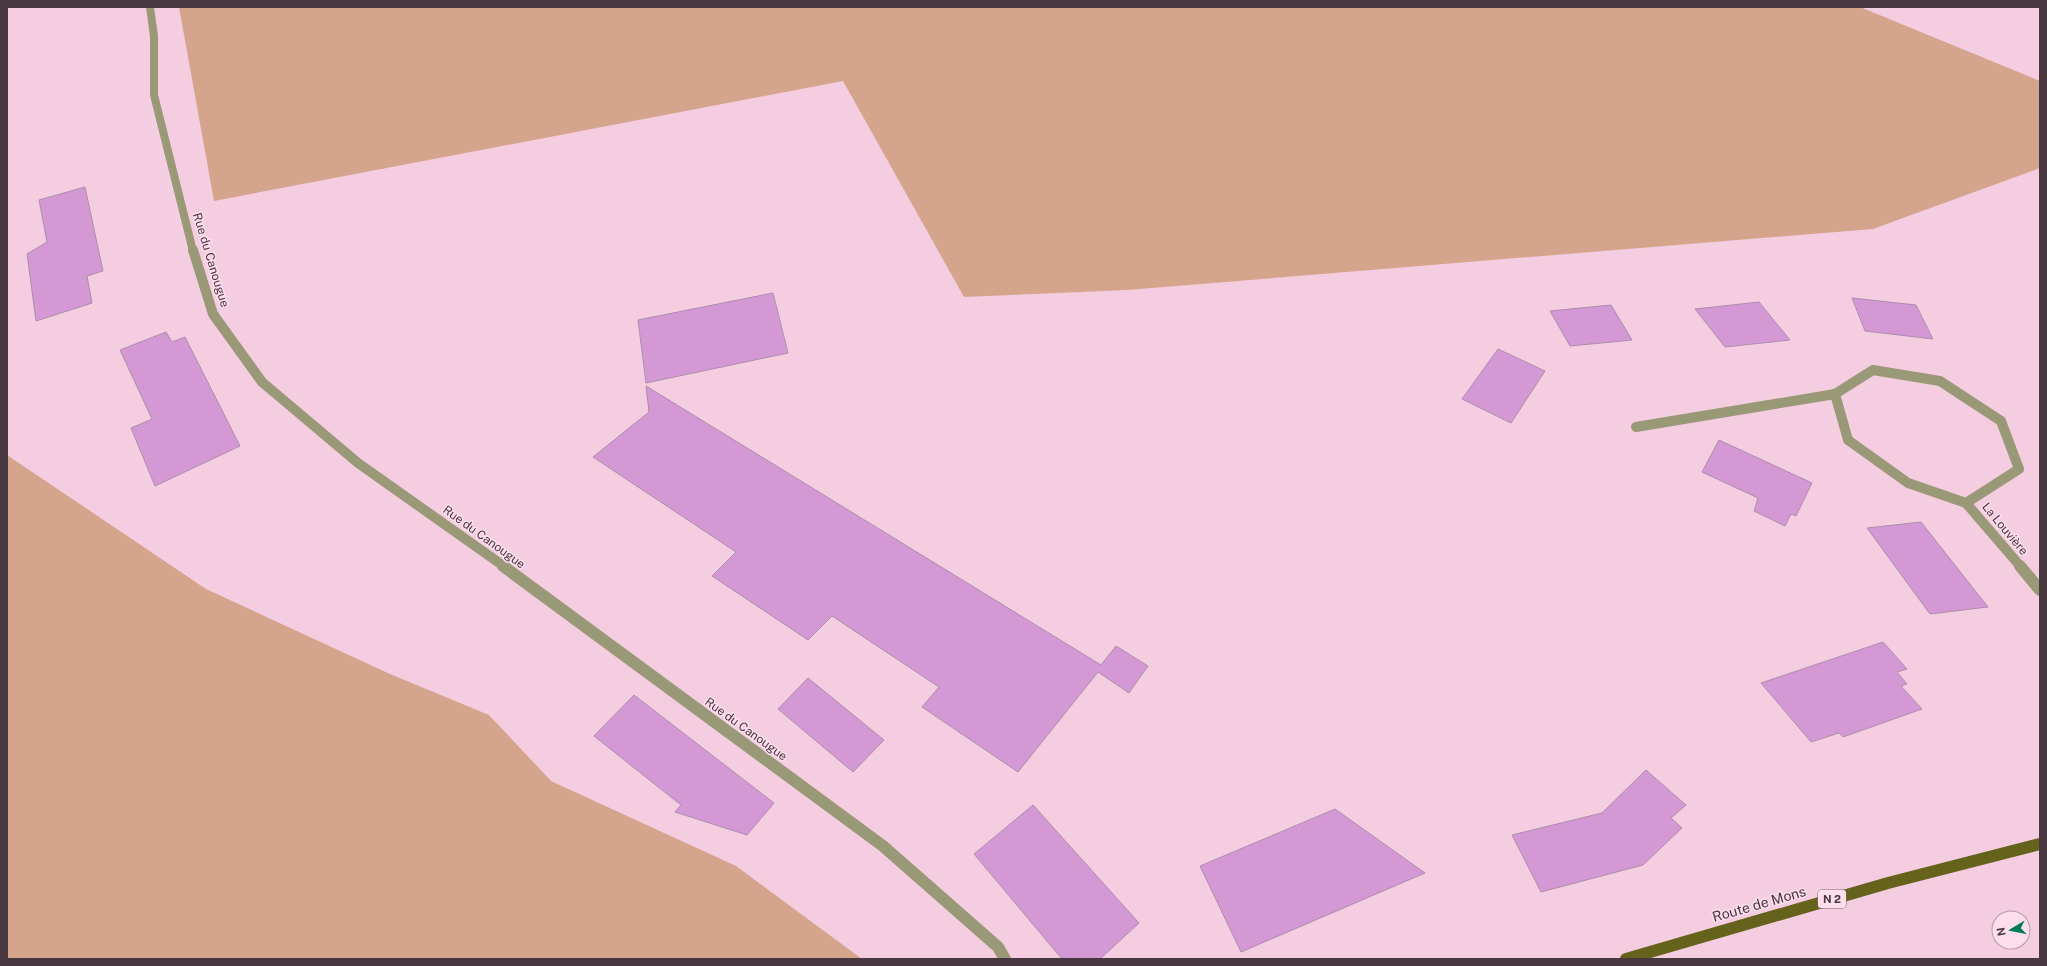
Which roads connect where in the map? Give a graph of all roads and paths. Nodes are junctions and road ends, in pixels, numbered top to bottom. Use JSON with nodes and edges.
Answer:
{"nodes":[{"id":1,"x":150,"y":7,"type":"edge"},
{"id":2,"x":1835,"y":394,"type":"junction"},
{"id":3,"x":1636,"y":426,"type":"dead end"},
{"id":4,"x":1966,"y":503,"type":"junction"},
{"id":5,"x":2040,"y":590,"type":"edge"},
{"id":6,"x":2040,"y":844,"type":"edge"},
{"id":7,"x":1004,"y":959,"type":"edge"},
{"id":8,"x":1626,"y":959,"type":"edge"}],
"edges":[{"from":1,"to":7,"type":"street","name":"Rue du Canougue"},
{"from":2,"to":3,"type":"street"},
{"from":2,"to":4,"type":"street"},
{"from":2,"to":4,"type":"street"},
{"from":4,"to":5,"type":"street","name":"La Louvière"},
{"from":6,"to":8,"type":"main road","name":"Route de Mons","number":"N 2"}]}
